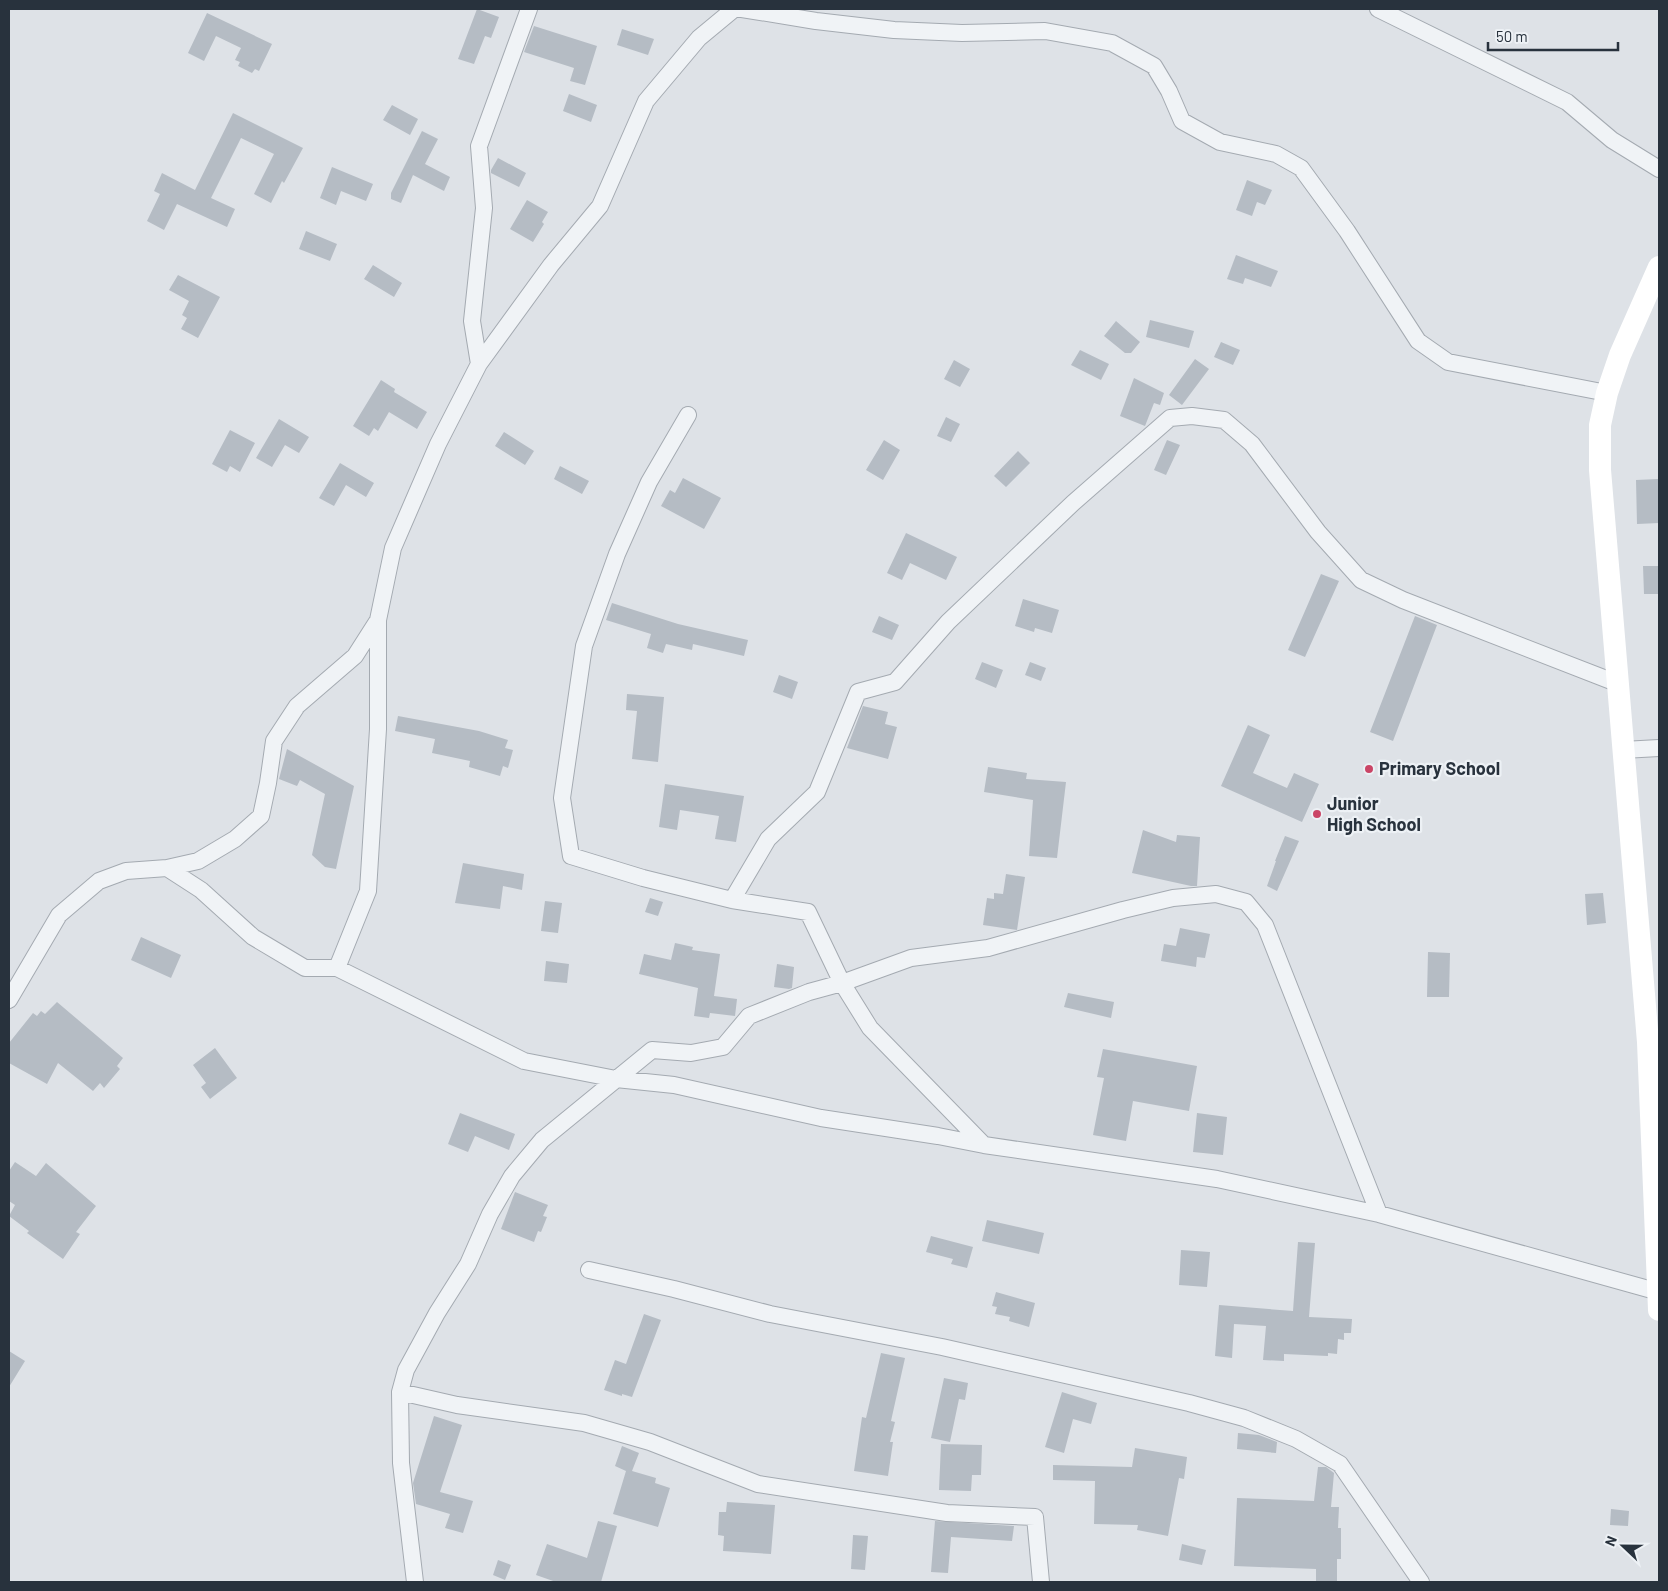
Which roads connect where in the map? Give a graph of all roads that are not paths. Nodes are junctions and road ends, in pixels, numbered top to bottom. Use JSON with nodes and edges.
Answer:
{"nodes":[{"id":1,"x":529,"y":9,"type":"edge"},
{"id":2,"x":734,"y":9,"type":"edge"},
{"id":3,"x":742,"y":9,"type":"edge"},
{"id":4,"x":1378,"y":9,"type":"edge"},
{"id":5,"x":1659,"y":169,"type":"edge"},
{"id":6,"x":1659,"y":267,"type":"edge"},
{"id":7,"x":479,"y":364,"type":"junction"},
{"id":8,"x":1607,"y":392,"type":"junction"},
{"id":9,"x":688,"y":415,"type":"dead end"},
{"id":10,"x":378,"y":620,"type":"junction"},
{"id":11,"x":1618,"y":684,"type":"junction"},
{"id":12,"x":1659,"y":748,"type":"edge"},
{"id":13,"x":1623,"y":750,"type":"junction"},
{"id":14,"x":167,"y":868,"type":"junction"},
{"id":15,"x":732,"y":900,"type":"junction"},
{"id":16,"x":337,"y":968,"type":"junction"},
{"id":17,"x":842,"y":983,"type":"junction"},
{"id":18,"x":9,"y":1000,"type":"edge"},
{"id":19,"x":616,"y":1079,"type":"junction"},
{"id":20,"x":984,"y":1145,"type":"junction"},
{"id":21,"x":1379,"y":1214,"type":"junction"},
{"id":22,"x":589,"y":1270,"type":"dead end"},
{"id":23,"x":1659,"y":1270,"type":"edge"},
{"id":24,"x":1659,"y":1301,"type":"edge"},
{"id":25,"x":400,"y":1392,"type":"junction"},
{"id":26,"x":415,"y":1582,"type":"edge"},
{"id":27,"x":1041,"y":1582,"type":"edge"},
{"id":28,"x":1421,"y":1582,"type":"edge"}],
"edges":[{"from":1,"to":7,"type":"street"},
{"from":2,"to":7,"type":"street"},
{"from":3,"to":8,"type":"street"},
{"from":4,"to":5,"type":"street"},
{"from":6,"to":8,"type":"street"},
{"from":7,"to":10,"type":"street"},
{"from":8,"to":11,"type":"street"},
{"from":9,"to":15,"type":"street"},
{"from":10,"to":14,"type":"street"},
{"from":10,"to":16,"type":"street"},
{"from":11,"to":13,"type":"street"},
{"from":11,"to":15,"type":"street"},
{"from":12,"to":13,"type":"street"},
{"from":13,"to":23,"type":"street"},
{"from":14,"to":16,"type":"street"},
{"from":14,"to":18,"type":"street"},
{"from":15,"to":17,"type":"street"},
{"from":16,"to":19,"type":"street"},
{"from":17,"to":19,"type":"street"},
{"from":17,"to":20,"type":"street"},
{"from":17,"to":21,"type":"street"},
{"from":19,"to":20,"type":"street"},
{"from":19,"to":25,"type":"street"},
{"from":20,"to":21,"type":"street"},
{"from":21,"to":24,"type":"street"},
{"from":22,"to":28,"type":"street"},
{"from":23,"to":24,"type":"street"},
{"from":25,"to":26,"type":"street"},
{"from":25,"to":27,"type":"street"}]}
